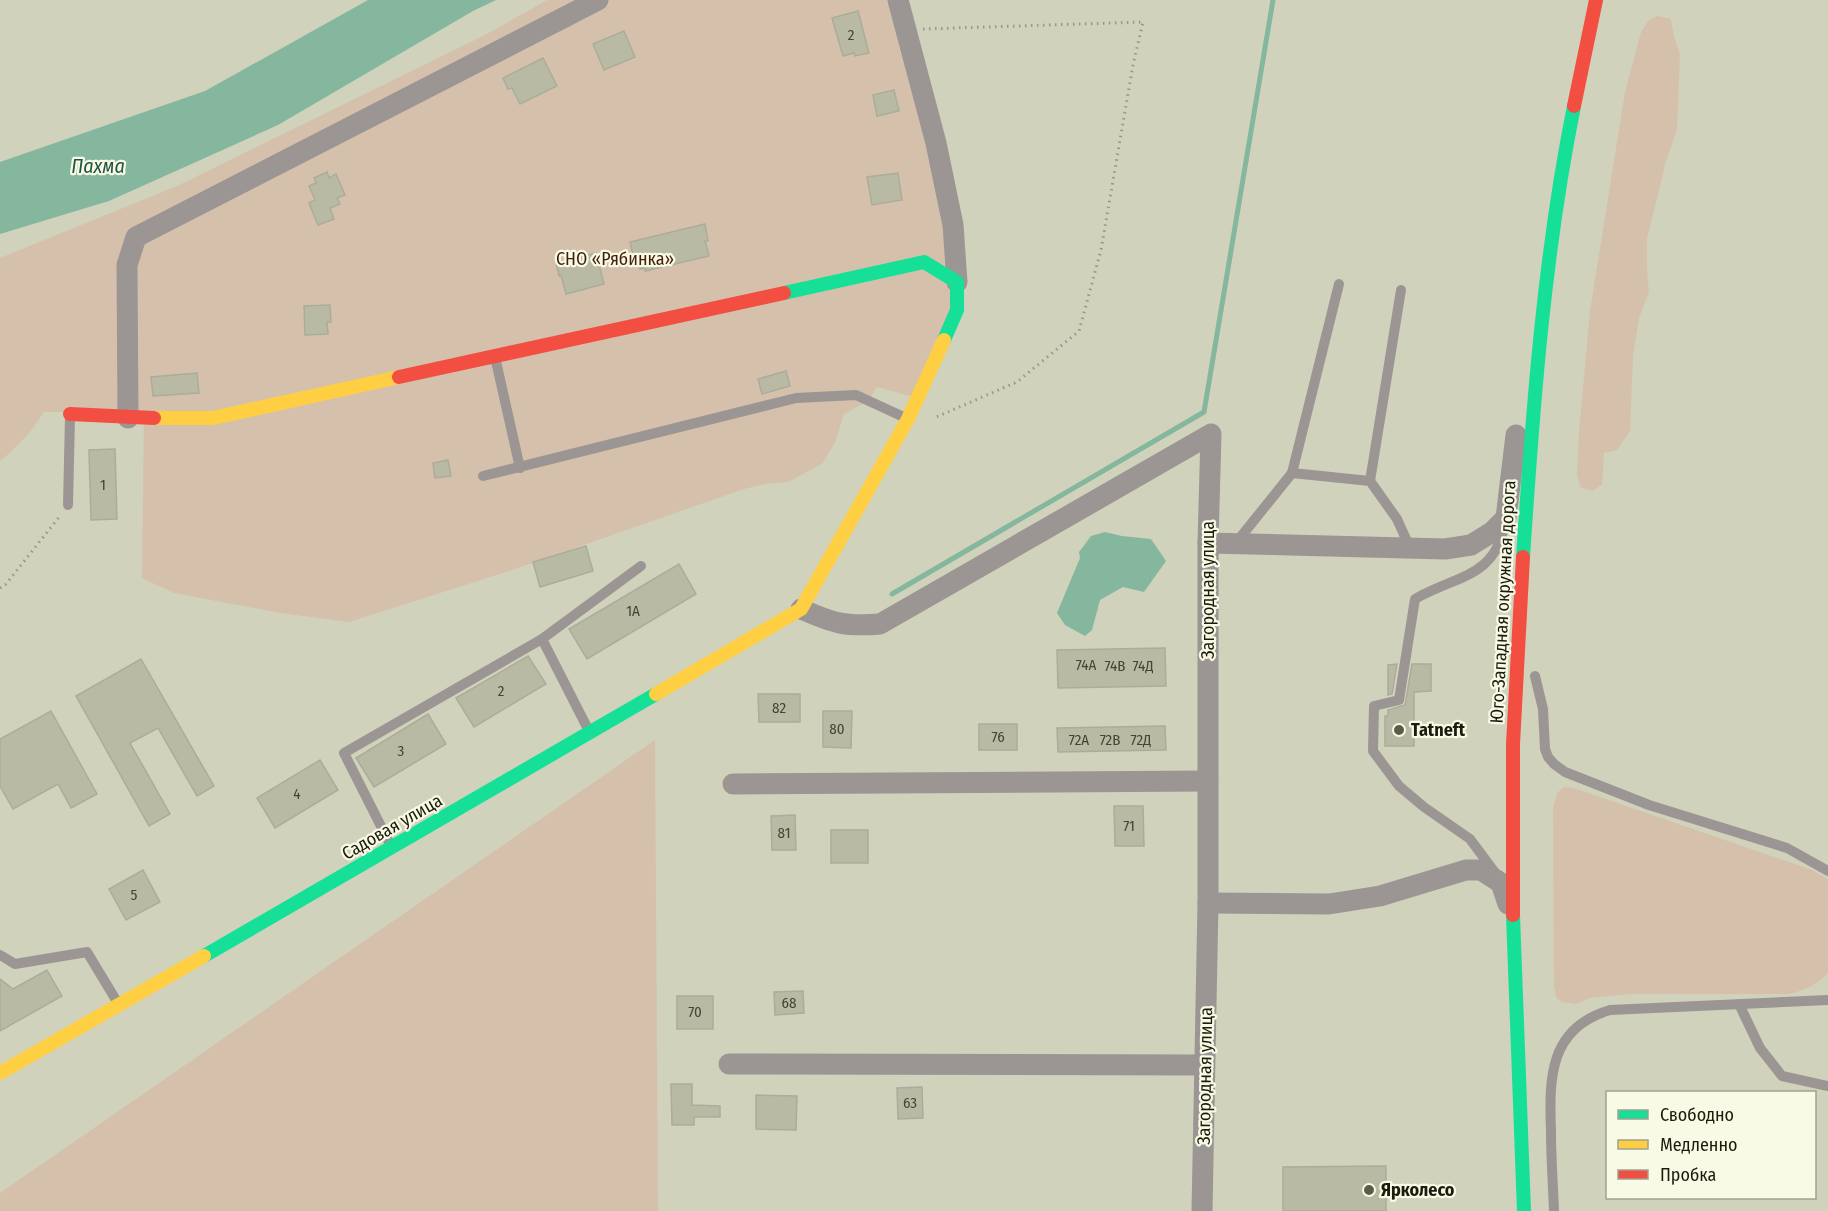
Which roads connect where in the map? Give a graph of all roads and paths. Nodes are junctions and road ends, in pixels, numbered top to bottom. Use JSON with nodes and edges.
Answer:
{"nodes":[{"id":1,"x":598,"y":0,"type":"edge"},
{"id":2,"x":898,"y":0,"type":"edge"},
{"id":3,"x":1596,"y":0,"type":"edge"},
{"id":4,"x":1602,"y":0,"type":"edge"},
{"id":5,"x":907,"y":33,"type":"junction"},
{"id":6,"x":1586,"y":86,"type":"junction"},
{"id":7,"x":957,"y":282,"type":"junction"},
{"id":8,"x":1339,"y":284,"type":"dead end"},
{"id":9,"x":1401,"y":290,"type":"dead end"},
{"id":10,"x":495,"y":356,"type":"junction"},
{"id":11,"x":70,"y":414,"type":"joint"},
{"id":12,"x":128,"y":418,"type":"junction"},
{"id":13,"x":933,"y":418,"type":"dead end"},
{"id":14,"x":908,"y":419,"type":"junction"},
{"id":15,"x":520,"y":468,"type":"junction"},
{"id":16,"x":1292,"y":473,"type":"junction"},
{"id":17,"x":483,"y":476,"type":"dead end"},
{"id":18,"x":1370,"y":481,"type":"junction"},
{"id":19,"x":68,"y":505,"type":"joint"},
{"id":20,"x":1506,"y":518,"type":"junction"},
{"id":21,"x":1208,"y":543,"type":"junction"},
{"id":22,"x":1235,"y":544,"type":"junction"},
{"id":23,"x":1410,"y":548,"type":"junction"},
{"id":24,"x":641,"y":566,"type":"dead end"},
{"id":25,"x":0,"y":588,"type":"edge"},
{"id":26,"x":801,"y":609,"type":"junction"},
{"id":27,"x":542,"y":639,"type":"junction"},
{"id":28,"x":1535,"y":670,"type":"joint"},
{"id":29,"x":591,"y":733,"type":"junction"},
{"id":30,"x":1533,"y":755,"type":"dead end"},
{"id":31,"x":1208,"y":781,"type":"junction"},
{"id":32,"x":733,"y":784,"type":"dead end"},
{"id":33,"x":392,"y":848,"type":"junction"},
{"id":34,"x":1828,"y":871,"type":"edge"},
{"id":35,"x":1501,"y":883,"type":"junction"},
{"id":36,"x":1208,"y":903,"type":"junction"},
{"id":37,"x":1513,"y":923,"type":"junction"},
{"id":38,"x":0,"y":955,"type":"edge"},
{"id":39,"x":1828,"y":1000,"type":"edge"},
{"id":40,"x":1740,"y":1004,"type":"junction"},
{"id":41,"x":119,"y":1005,"type":"junction"},
{"id":42,"x":729,"y":1064,"type":"dead end"},
{"id":43,"x":1204,"y":1065,"type":"junction"},
{"id":44,"x":0,"y":1073,"type":"edge"},
{"id":45,"x":1828,"y":1086,"type":"edge"},
{"id":46,"x":1537,"y":1107,"type":"dead end"},
{"id":47,"x":1202,"y":1211,"type":"edge"},
{"id":48,"x":1524,"y":1211,"type":"edge"},
{"id":49,"x":1541,"y":1211,"type":"edge"},
{"id":50,"x":1554,"y":1211,"type":"edge"}],
"edges":[{"from":1,"to":12,"type":"street"},
{"from":2,"to":5,"type":"street"},
{"from":3,"to":6,"type":"main road","name":"Юго-Западная окружная дорога"},
{"from":4,"to":6,"type":"main road","name":"Юго-Западная окружная дорога"},
{"from":5,"to":7,"type":"street"},
{"from":5,"to":13,"type":"path"},
{"from":6,"to":20,"type":"street"},
{"from":6,"to":37,"type":"main road","name":"Юго-Западная окружная дорога"},
{"from":7,"to":10,"type":"main road"},
{"from":7,"to":14,"type":"main road"},
{"from":8,"to":16,"type":"lane"},
{"from":9,"to":18,"type":"lane"},
{"from":10,"to":12,"type":"main road"},
{"from":10,"to":15,"type":"lane"},
{"from":11,"to":12,"type":"main road"},
{"from":11,"to":19,"type":"lane"},
{"from":14,"to":15,"type":"lane"},
{"from":14,"to":26,"type":"main road"},
{"from":15,"to":17,"type":"lane"},
{"from":16,"to":18,"type":"lane"},
{"from":16,"to":22,"type":"lane"},
{"from":18,"to":23,"type":"lane"},
{"from":19,"to":25,"type":"path"},
{"from":20,"to":23,"type":"street"},
{"from":20,"to":35,"type":"lane"},
{"from":21,"to":22,"type":"street"},
{"from":21,"to":26,"type":"street","name":"Загородная улица"},
{"from":21,"to":31,"type":"street","name":"Загородная улица"},
{"from":22,"to":23,"type":"street"},
{"from":24,"to":27,"type":"lane"},
{"from":26,"to":29,"type":"main road","name":"Садовая улица"},
{"from":27,"to":29,"type":"lane"},
{"from":27,"to":33,"type":"lane"},
{"from":28,"to":30,"type":"main road","name":"Юго-Западная окружная дорога"},
{"from":28,"to":34,"type":"lane"},
{"from":29,"to":33,"type":"main road","name":"Садовая улица"},
{"from":31,"to":32,"type":"street"},
{"from":31,"to":36,"type":"street","name":"Загородная улица"},
{"from":33,"to":41,"type":"main road","name":"Садовая улица"},
{"from":35,"to":36,"type":"street"},
{"from":35,"to":37,"type":"street"},
{"from":36,"to":43,"type":"street","name":"Загородная улица"},
{"from":37,"to":48,"type":"main road","name":"Юго-Западная окружная дорога"},
{"from":38,"to":41,"type":"lane"},
{"from":39,"to":40,"type":"lane"},
{"from":40,"to":45,"type":"lane"},
{"from":40,"to":50,"type":"lane"},
{"from":41,"to":44,"type":"main road","name":"Садовая улица"},
{"from":42,"to":43,"type":"street"},
{"from":43,"to":47,"type":"street","name":"Загородная улица"},
{"from":46,"to":49,"type":"main road"}]}
